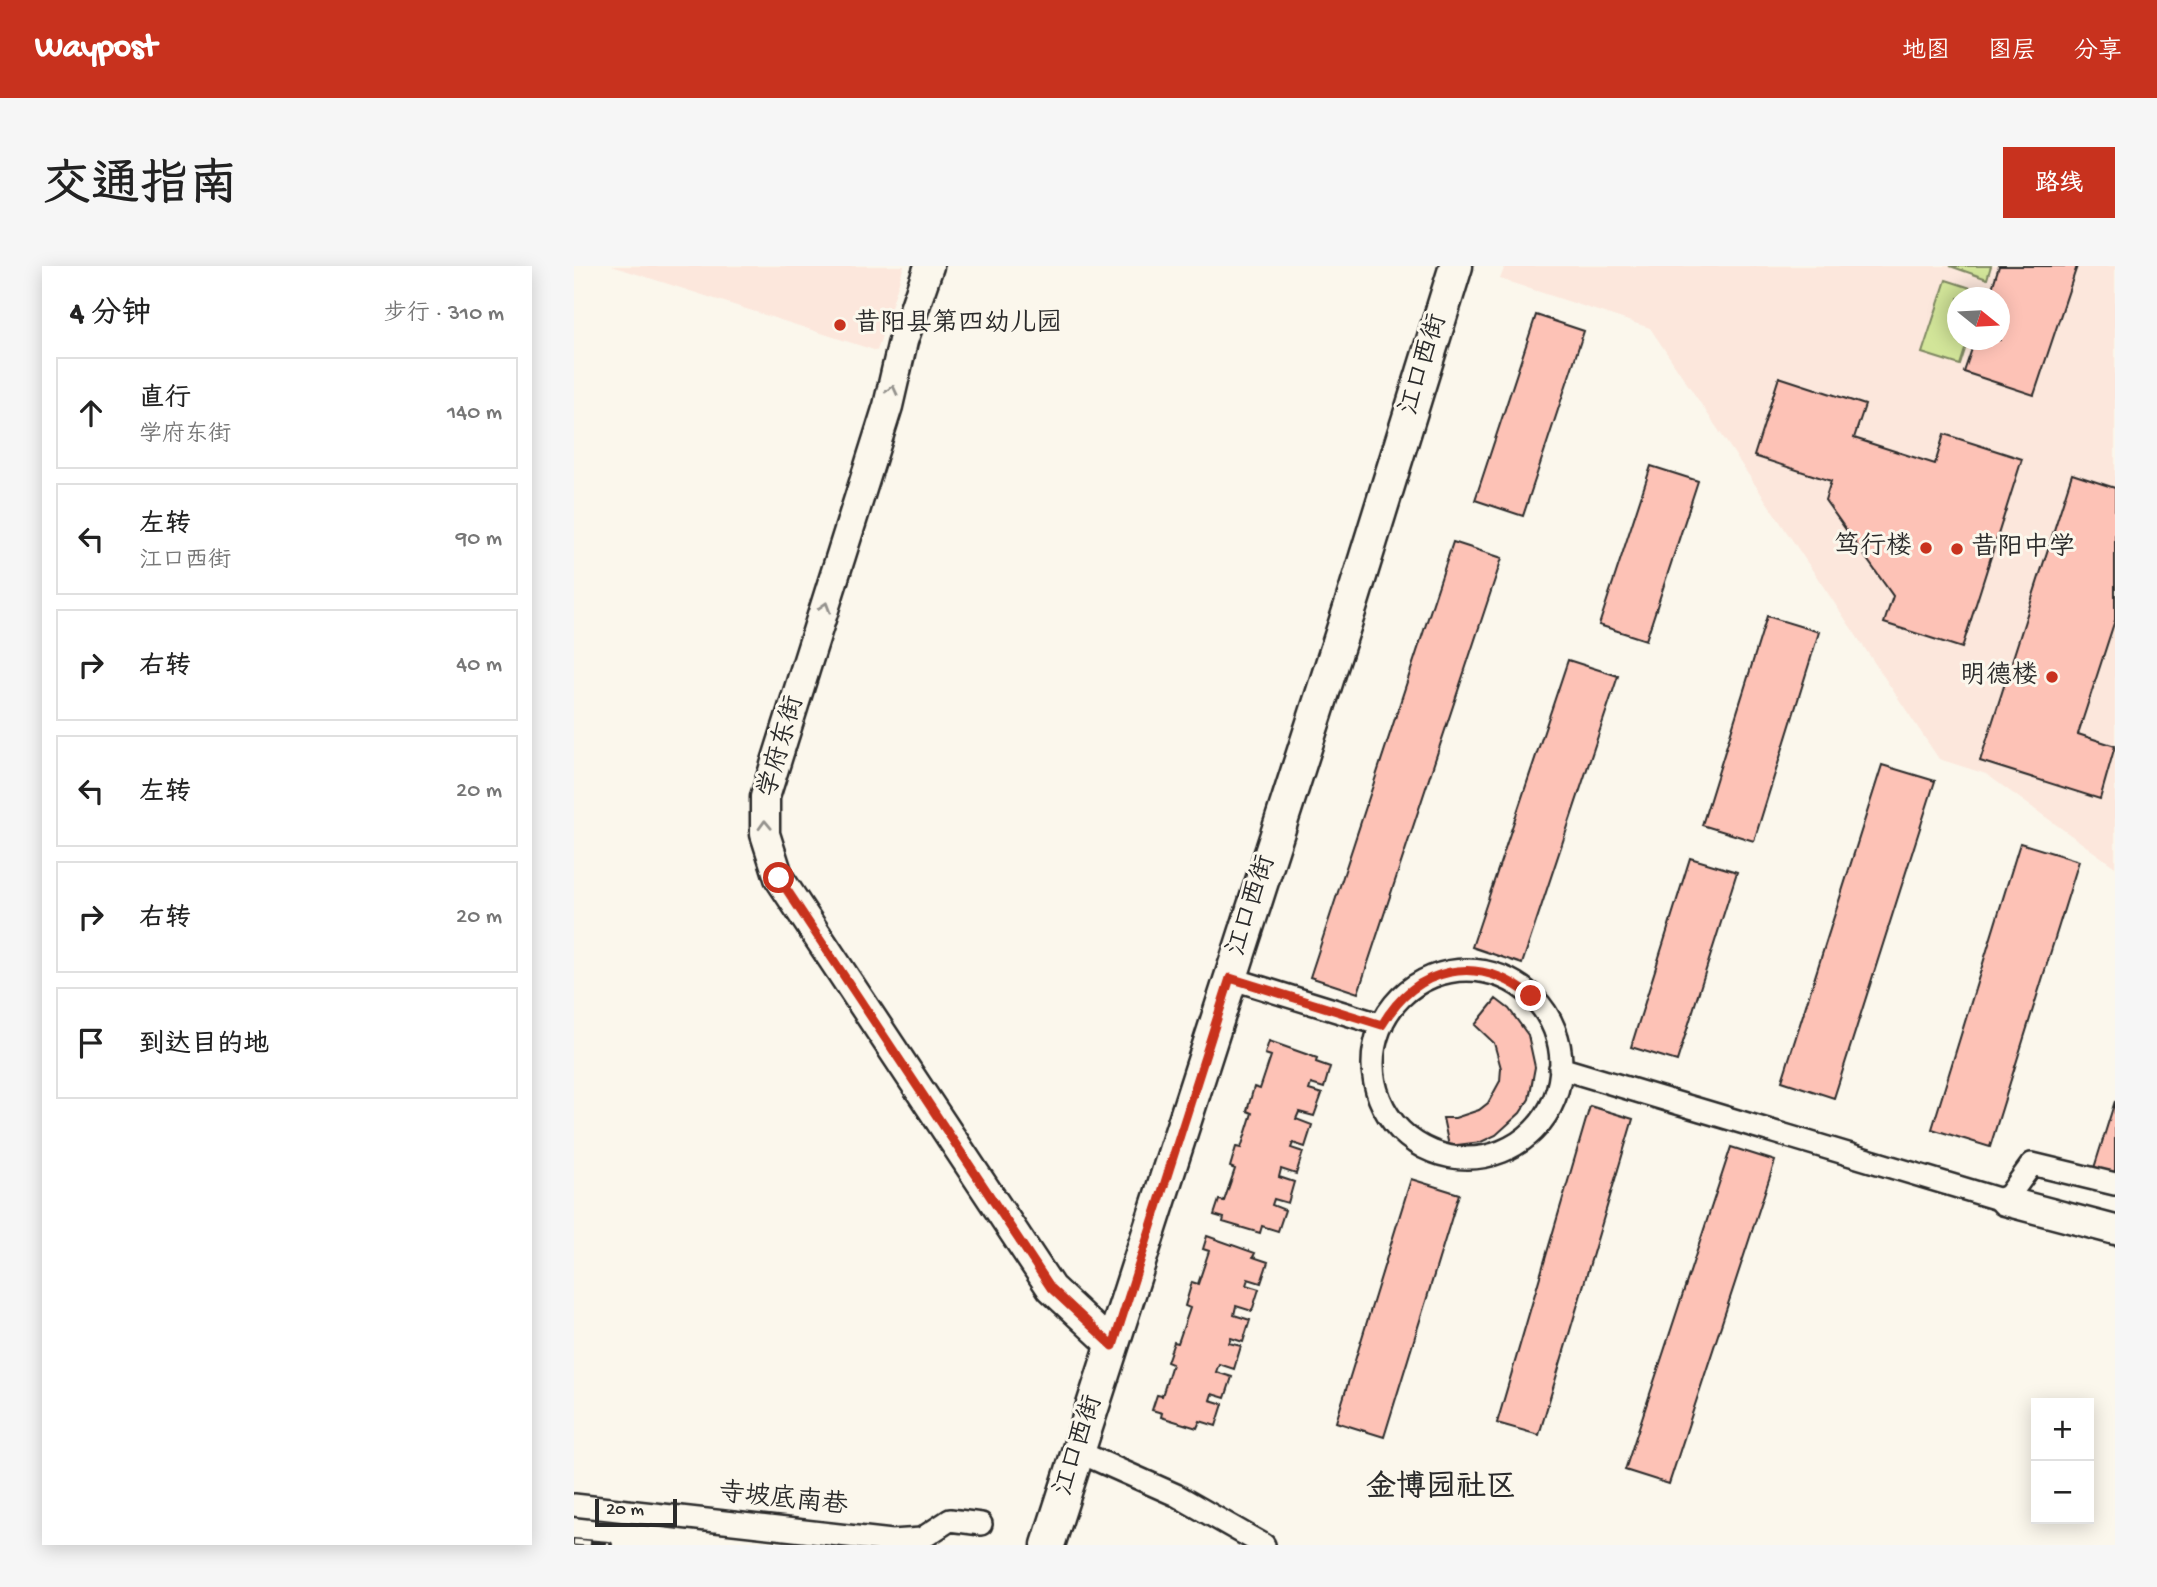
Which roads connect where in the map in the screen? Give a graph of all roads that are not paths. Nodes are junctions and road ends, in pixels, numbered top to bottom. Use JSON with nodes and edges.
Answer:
{"nodes":[{"id":1,"x":929,"y":266,"type":"edge"},
{"id":2,"x":1456,"y":266,"type":"edge"},
{"id":3,"x":1230,"y":978,"type":"junction"},
{"id":4,"x":1382,"y":1025,"type":"junction"},
{"id":5,"x":1560,"y":1068,"type":"junction"},
{"id":6,"x":2115,"y":1184,"type":"edge"},
{"id":7,"x":2005,"y":1201,"type":"junction"},
{"id":8,"x":2115,"y":1230,"type":"edge"},
{"id":9,"x":1113,"y":1346,"type":"junction"},
{"id":10,"x":1079,"y":1452,"type":"junction"},
{"id":11,"x":574,"y":1505,"type":"edge"},
{"id":12,"x":981,"y":1524,"type":"dead end"},
{"id":13,"x":1048,"y":1545,"type":"edge"},
{"id":14,"x":1264,"y":1545,"type":"edge"}],
"edges":[{"from":9,"to":1,"type":"street","name":"学府东街","one_way":true},
{"from":2,"to":3,"type":"main road","name":"江口西街"},
{"from":3,"to":4,"type":"street"},
{"from":3,"to":9,"type":"main road","name":"江口西街"},
{"from":4,"to":5,"type":"street"},
{"from":4,"to":5,"type":"street"},
{"from":5,"to":7,"type":"street"},
{"from":6,"to":7,"type":"street"},
{"from":7,"to":8,"type":"street"},
{"from":9,"to":10,"type":"main road","name":"江口西街"},
{"from":10,"to":13,"type":"main road","name":"江口西街"},
{"from":10,"to":14,"type":"street"},
{"from":11,"to":12,"type":"street","name":"寺坡底南巷"}]}
